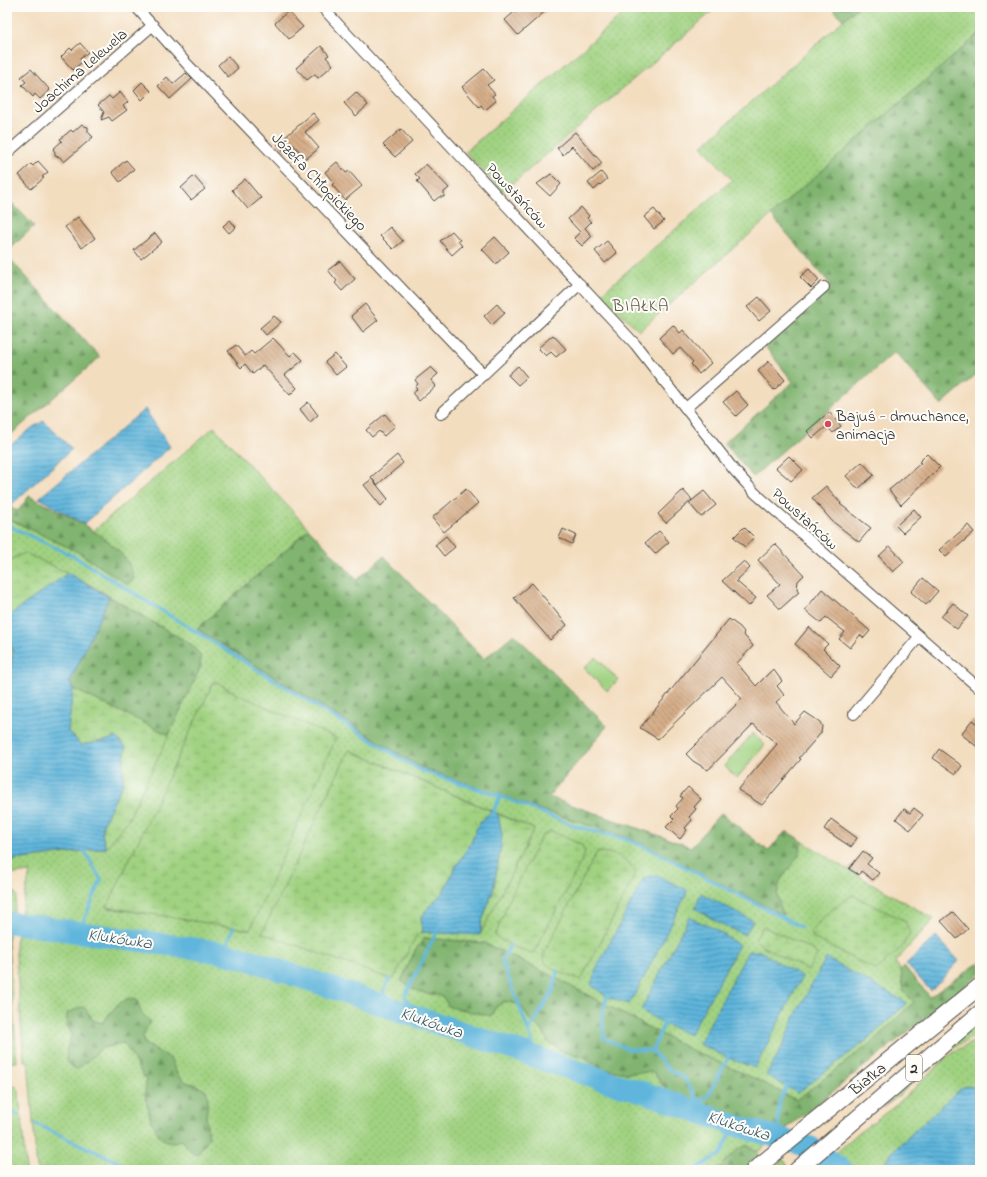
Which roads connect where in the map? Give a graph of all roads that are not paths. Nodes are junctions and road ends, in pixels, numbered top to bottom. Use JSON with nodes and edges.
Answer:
{"nodes":[{"id":1,"x":136,"y":7,"type":"edge"},
{"id":2,"x":322,"y":7,"type":"edge"},
{"id":3,"x":153,"y":26,"type":"junction"},
{"id":4,"x":7,"y":154,"type":"edge"},
{"id":5,"x":580,"y":284,"type":"junction"},
{"id":6,"x":824,"y":287,"type":"dead end"},
{"id":7,"x":484,"y":375,"type":"junction"},
{"id":8,"x":686,"y":408,"type":"junction"},
{"id":9,"x":441,"y":414,"type":"dead end"},
{"id":10,"x":919,"y":637,"type":"junction"},
{"id":11,"x":979,"y":686,"type":"edge"},
{"id":12,"x":854,"y":714,"type":"dead end"},
{"id":13,"x":980,"y":986,"type":"edge"},
{"id":14,"x":980,"y":1013,"type":"edge"},
{"id":15,"x":754,"y":1170,"type":"edge"},
{"id":16,"x":797,"y":1170,"type":"edge"}],
"edges":[{"from":1,"to":3,"type":"street","name":"Józefa Chłopickiego"},
{"from":2,"to":5,"type":"street","name":"Powstańców"},
{"from":3,"to":4,"type":"street","name":"Joachima Lelewela"},
{"from":3,"to":7,"type":"street","name":"Józefa Chłopickiego"},
{"from":5,"to":7,"type":"street"},
{"from":5,"to":8,"type":"street","name":"Powstańców"},
{"from":6,"to":8,"type":"street"},
{"from":7,"to":9,"type":"street"},
{"from":8,"to":10,"type":"street","name":"Powstańców"},
{"from":10,"to":11,"type":"street","name":"Powstańców"},
{"from":10,"to":12,"type":"street"},
{"from":13,"to":15,"type":"highway","name":"Białka","number":"2"},
{"from":14,"to":16,"type":"highway","name":"Białka","number":"2"}]}
